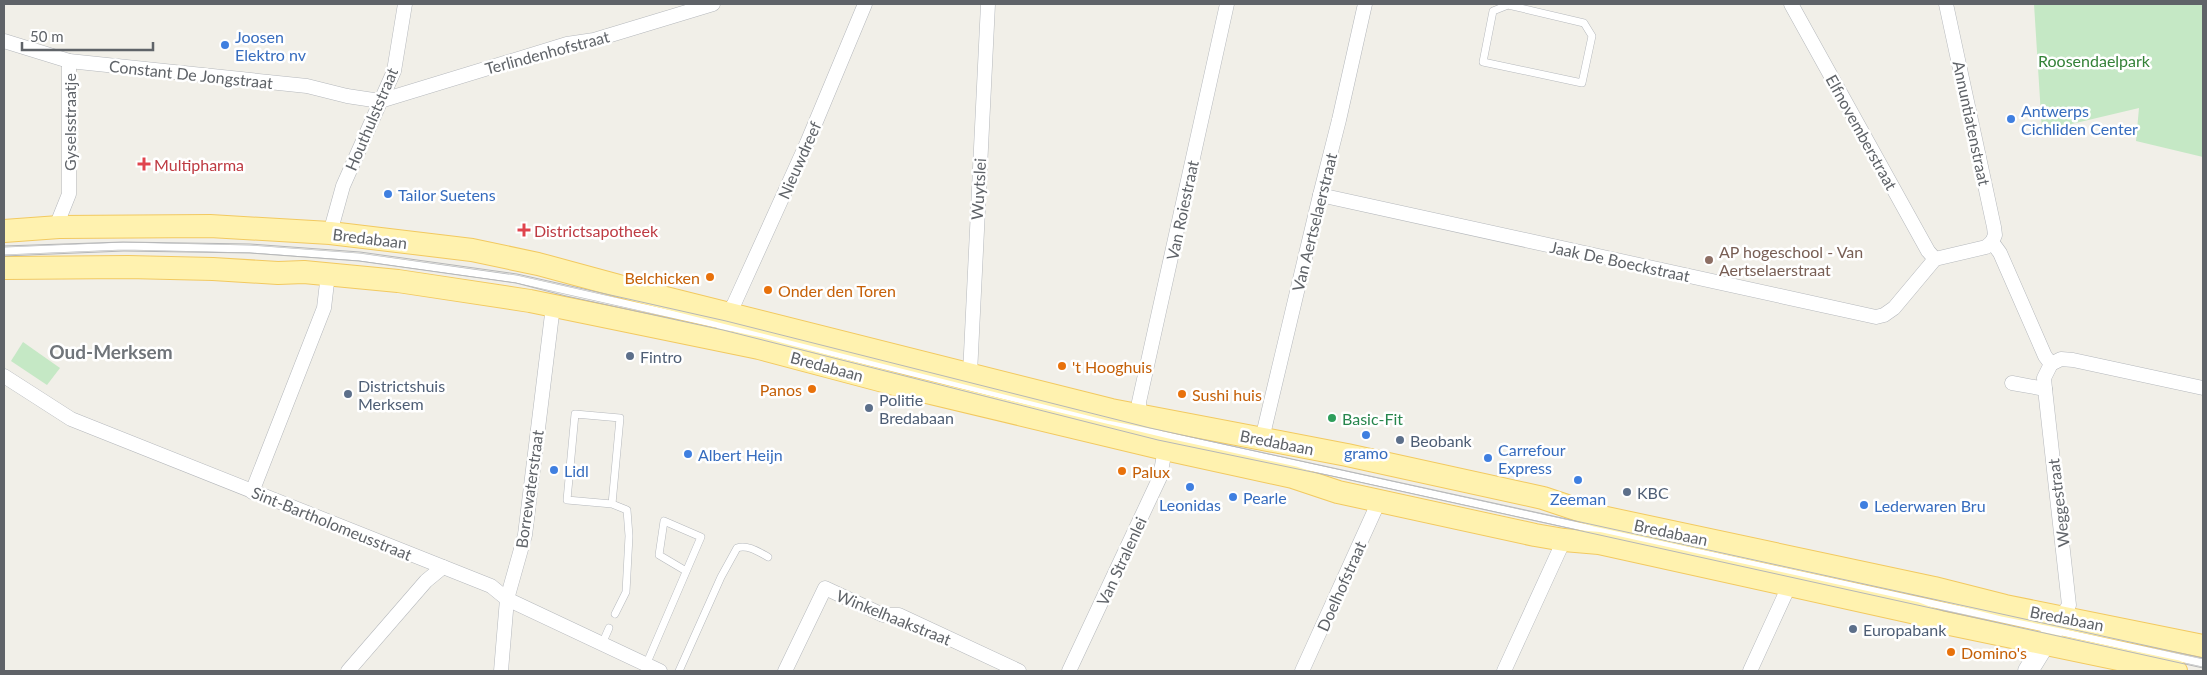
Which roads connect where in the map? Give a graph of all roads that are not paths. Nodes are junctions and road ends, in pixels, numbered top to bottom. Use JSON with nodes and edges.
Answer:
{"nodes":[{"id":1,"x":405,"y":4,"type":"edge"},
{"id":2,"x":713,"y":4,"type":"edge"},
{"id":3,"x":865,"y":4,"type":"edge"},
{"id":4,"x":988,"y":4,"type":"edge"},
{"id":5,"x":1227,"y":4,"type":"edge"},
{"id":6,"x":1365,"y":4,"type":"edge"},
{"id":7,"x":1487,"y":4,"type":"edge"},
{"id":8,"x":1791,"y":4,"type":"edge"},
{"id":9,"x":1946,"y":4,"type":"edge"},
{"id":10,"x":1493,"y":11,"type":"junction"},
{"id":11,"x":4,"y":41,"type":"edge"},
{"id":12,"x":69,"y":61,"type":"junction"},
{"id":13,"x":380,"y":101,"type":"junction"},
{"id":14,"x":1320,"y":194,"type":"junction"},
{"id":15,"x":59,"y":220,"type":"dead end"},
{"id":16,"x":4,"y":231,"type":"edge"},
{"id":17,"x":330,"y":233,"type":"junction"},
{"id":18,"x":1992,"y":242,"type":"junction"},
{"id":19,"x":4,"y":251,"type":"edge"},
{"id":20,"x":1935,"y":259,"type":"junction"},
{"id":21,"x":4,"y":268,"type":"edge"},
{"id":22,"x":328,"y":274,"type":"junction"},
{"id":23,"x":516,"y":279,"type":"junction"},
{"id":24,"x":531,"y":290,"type":"dead end"},
{"id":25,"x":546,"y":300,"type":"junction"},
{"id":26,"x":724,"y":327,"type":"junction"},
{"id":27,"x":2051,"y":364,"type":"junction"},
{"id":28,"x":970,"y":374,"type":"junction"},
{"id":29,"x":4,"y":376,"type":"edge"},
{"id":30,"x":2012,"y":383,"type":"dead end"},
{"id":31,"x":2203,"y":388,"type":"edge"},
{"id":32,"x":2045,"y":389,"type":"junction"},
{"id":33,"x":1140,"y":416,"type":"junction"},
{"id":34,"x":1262,"y":439,"type":"junction"},
{"id":35,"x":1160,"y":441,"type":"junction"},
{"id":36,"x":252,"y":492,"type":"junction"},
{"id":37,"x":1379,"y":501,"type":"junction"},
{"id":38,"x":612,"y":504,"type":"junction"},
{"id":39,"x":1564,"y":540,"type":"junction"},
{"id":40,"x":768,"y":557,"type":"dead end"},
{"id":41,"x":443,"y":567,"type":"junction"},
{"id":42,"x":686,"y":571,"type":"junction"},
{"id":43,"x":1789,"y":586,"type":"junction"},
{"id":44,"x":507,"y":599,"type":"junction"},
{"id":45,"x":615,"y":614,"type":"dead end"},
{"id":46,"x":609,"y":628,"type":"dead end"},
{"id":47,"x":2053,"y":630,"type":"junction"},
{"id":48,"x":602,"y":644,"type":"junction"},
{"id":49,"x":2203,"y":646,"type":"edge"},
{"id":50,"x":2203,"y":663,"type":"edge"},
{"id":51,"x":646,"y":665,"type":"junction"},
{"id":52,"x":348,"y":671,"type":"edge"},
{"id":53,"x":501,"y":671,"type":"edge"},
{"id":54,"x":660,"y":671,"type":"edge"},
{"id":55,"x":679,"y":671,"type":"edge"},
{"id":56,"x":785,"y":671,"type":"edge"},
{"id":57,"x":1019,"y":671,"type":"edge"},
{"id":58,"x":1069,"y":671,"type":"edge"},
{"id":59,"x":1302,"y":671,"type":"edge"},
{"id":60,"x":1504,"y":671,"type":"edge"},
{"id":61,"x":1750,"y":671,"type":"edge"},
{"id":62,"x":2028,"y":671,"type":"edge"},
{"id":63,"x":2176,"y":671,"type":"edge"}],
"edges":[{"from":1,"to":13,"type":"street","name":"Houthulststraat"},
{"from":2,"to":13,"type":"street","name":"Terlindenhofstraat"},
{"from":3,"to":26,"type":"street","name":"Nieuwdreef"},
{"from":4,"to":28,"type":"street","name":"Wuytslei"},
{"from":5,"to":33,"type":"street","name":"Van Roiestraat"},
{"from":6,"to":14,"type":"street","name":"Van Aertselaerstraat"},
{"from":7,"to":10,"type":"lane"},
{"from":8,"to":20,"type":"street","name":"Elfnovemberstraat"},
{"from":9,"to":18,"type":"street","name":"Annuntiatenstraat"},
{"from":10,"to":10,"type":"lane"},
{"from":11,"to":12,"type":"street","name":"Constant De Jongstraat"},
{"from":12,"to":13,"type":"street","name":"Constant De Jongstraat"},
{"from":12,"to":15,"type":"street","name":"Gyselsstraatje"},
{"from":13,"to":17,"type":"street","name":"Houthulststraat"},
{"from":14,"to":20,"type":"street","name":"Jaak De Boeckstraat"},
{"from":14,"to":34,"type":"street","name":"Van Aertselaerstraat"},
{"from":16,"to":17,"type":"main road","name":"Bredabaan"},
{"from":17,"to":26,"type":"main road","name":"Bredabaan"},
{"from":18,"to":20,"type":"street"},
{"from":18,"to":27,"type":"street"},
{"from":19,"to":23,"type":"lane"},
{"from":21,"to":22,"type":"main road","name":"Bredabaan"},
{"from":22,"to":25,"type":"main road","name":"Bredabaan"},
{"from":22,"to":36,"type":"street"},
{"from":23,"to":24,"type":"lane"},
{"from":23,"to":26,"type":"lane"},
{"from":25,"to":26,"type":"main road","name":"Bredabaan"},
{"from":25,"to":44,"type":"street","name":"Borrewaterstraat"},
{"from":26,"to":28,"type":"main road","name":"Bredabaan"},
{"from":26,"to":35,"type":"main road","name":"Bredabaan"},
{"from":27,"to":31,"type":"street"},
{"from":27,"to":32,"type":"street","name":"Weggestraat"},
{"from":28,"to":33,"type":"main road","name":"Bredabaan"},
{"from":29,"to":36,"type":"street","name":"Sint-Bartholomeusstraat"},
{"from":30,"to":32,"type":"street"},
{"from":32,"to":47,"type":"street","name":"Weggestraat"},
{"from":33,"to":34,"type":"main road","name":"Bredabaan"},
{"from":33,"to":35,"type":"street"},
{"from":34,"to":47,"type":"main road","name":"Bredabaan"},
{"from":35,"to":37,"type":"main road","name":"Bredabaan"},
{"from":35,"to":47,"type":"lane","name":"Bredabaan"},
{"from":35,"to":58,"type":"street","name":"Van Stralenlei"},
{"from":36,"to":41,"type":"street","name":"Sint-Bartholomeusstraat"},
{"from":37,"to":39,"type":"main road","name":"Bredabaan"},
{"from":37,"to":59,"type":"street","name":"Doelhofstraat"},
{"from":38,"to":38,"type":"lane"},
{"from":38,"to":45,"type":"lane"},
{"from":39,"to":43,"type":"main road","name":"Bredabaan"},
{"from":39,"to":60,"type":"street"},
{"from":40,"to":55,"type":"lane"},
{"from":41,"to":44,"type":"street","name":"Sint-Bartholomeusstraat"},
{"from":41,"to":52,"type":"street"},
{"from":42,"to":42,"type":"lane"},
{"from":42,"to":51,"type":"lane"},
{"from":43,"to":47,"type":"main road","name":"Bredabaan"},
{"from":43,"to":61,"type":"street"},
{"from":44,"to":48,"type":"street","name":"Sint-Bartholomeusstraat"},
{"from":44,"to":53,"type":"street","name":"Borrewaterstraat"},
{"from":46,"to":48,"type":"lane"},
{"from":47,"to":49,"type":"main road","name":"Bredabaan"},
{"from":47,"to":50,"type":"lane","name":"Bredabaan"},
{"from":47,"to":62,"type":"main road"},
{"from":47,"to":63,"type":"main road","name":"Bredabaan"},
{"from":48,"to":51,"type":"street","name":"Sint-Bartholomeusstraat"},
{"from":51,"to":54,"type":"street","name":"Sint-Bartholomeusstraat"},
{"from":56,"to":57,"type":"street","name":"Winkelhaakstraat"}]}
